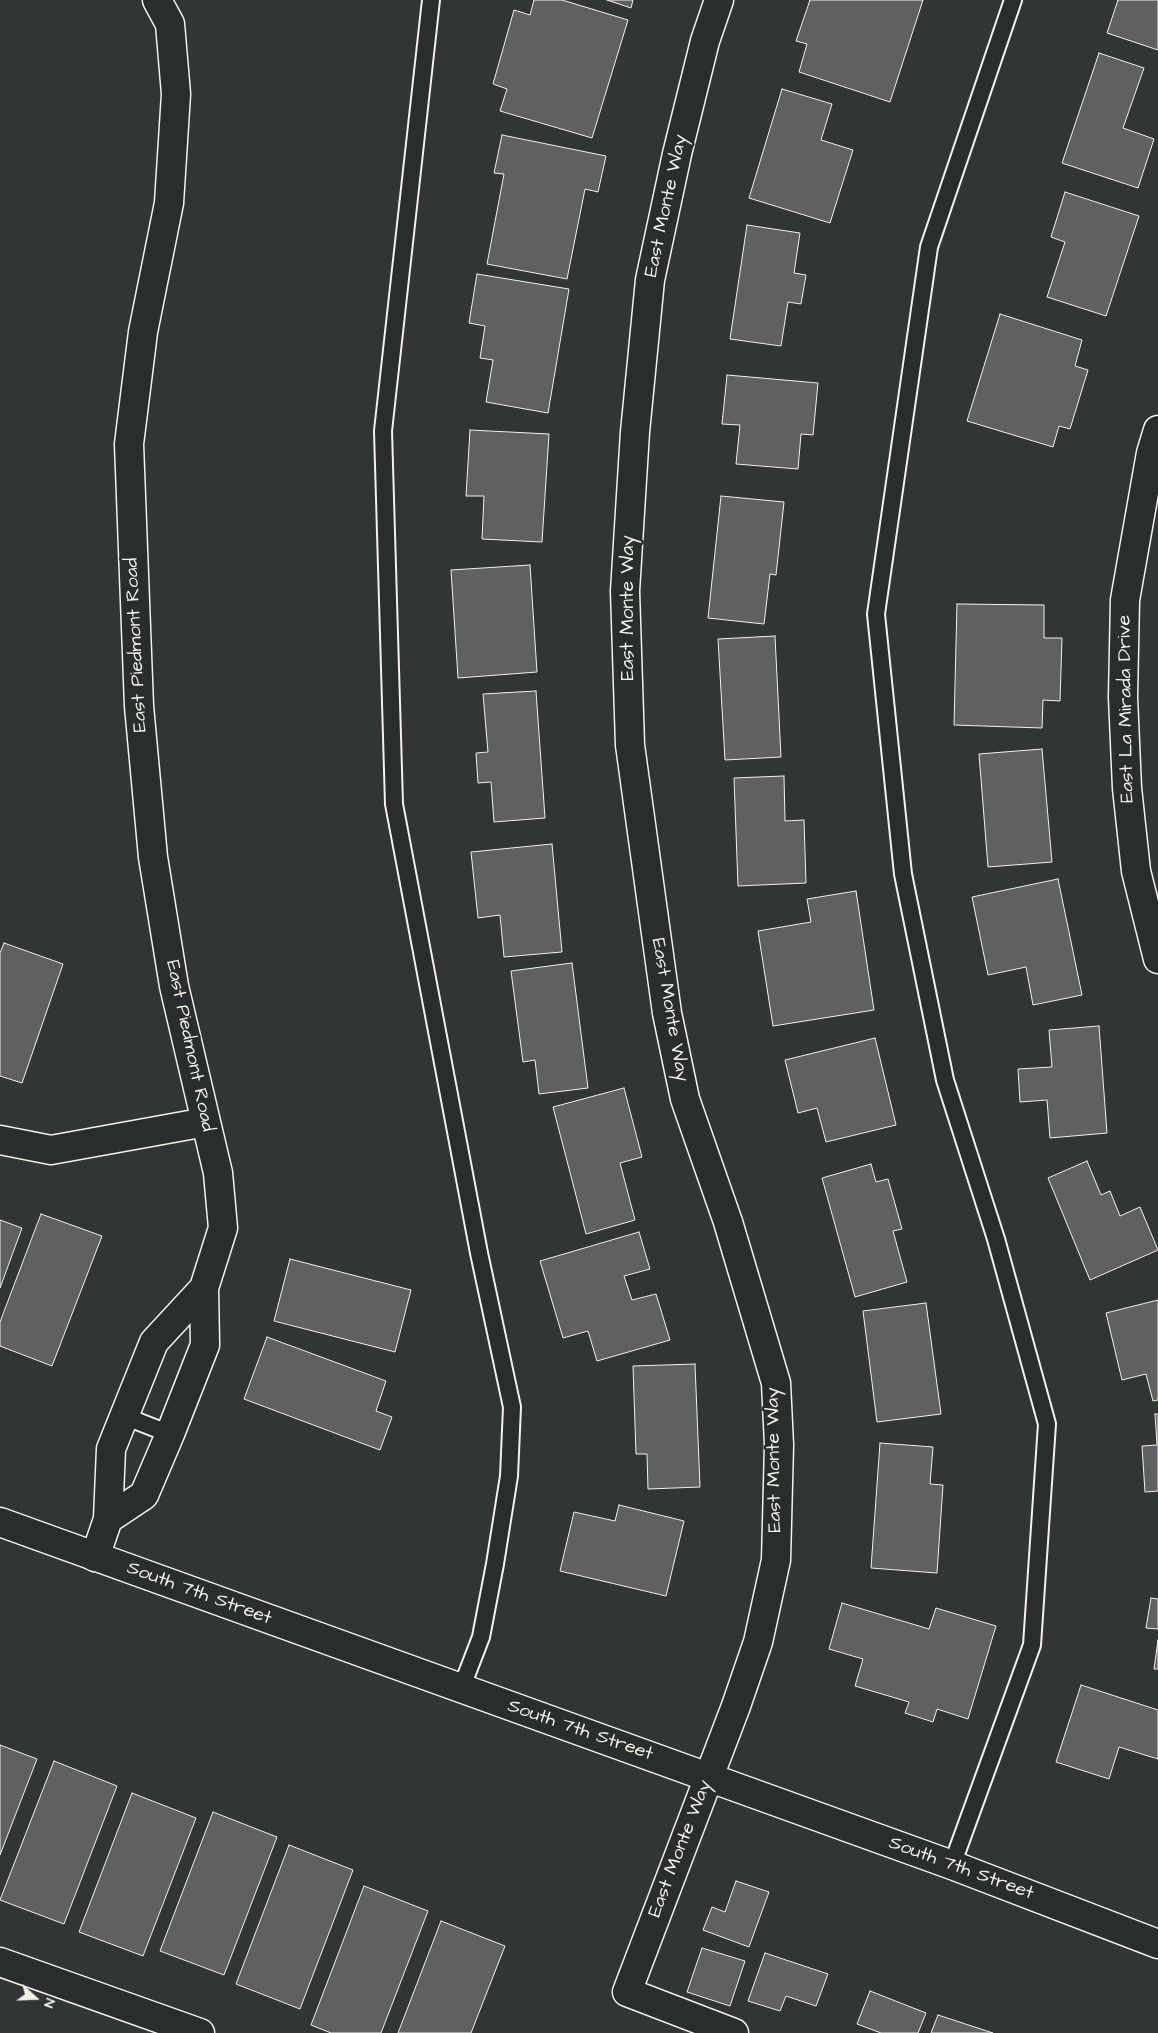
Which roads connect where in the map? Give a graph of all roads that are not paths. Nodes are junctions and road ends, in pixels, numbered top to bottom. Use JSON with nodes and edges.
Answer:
{"nodes":[{"id":1,"x":157,"y":0,"type":"edge"},
{"id":2,"x":432,"y":0,"type":"edge"},
{"id":3,"x":719,"y":0,"type":"edge"},
{"id":4,"x":1013,"y":0,"type":"edge"},
{"id":5,"x":1158,"y":430,"type":"edge"},
{"id":6,"x":1158,"y":959,"type":"edge"},
{"id":7,"x":206,"y":1122,"type":"junction"},
{"id":8,"x":0,"y":1140,"type":"edge"},
{"id":9,"x":204,"y":1288,"type":"junction"},
{"id":10,"x":124,"y":1416,"type":"junction"},
{"id":11,"x":170,"y":1434,"type":"junction"},
{"id":12,"x":108,"y":1519,"type":"junction"},
{"id":13,"x":0,"y":1522,"type":"edge"},
{"id":14,"x":95,"y":1556,"type":"junction"},
{"id":15,"x":461,"y":1689,"type":"junction"},
{"id":16,"x":708,"y":1777,"type":"junction"},
{"id":17,"x":952,"y":1864,"type":"junction"},
{"id":18,"x":1158,"y":1944,"type":"edge"},
{"id":19,"x":0,"y":1962,"type":"edge"},
{"id":20,"x":673,"y":2010,"type":"junction"},
{"id":21,"x":200,"y":2033,"type":"edge"},
{"id":22,"x":697,"y":2033,"type":"edge"},
{"id":23,"x":734,"y":2033,"type":"edge"}],
"edges":[{"from":1,"to":7,"type":"street","name":"East Piedmont Road"},
{"from":2,"to":15,"type":"lane"},
{"from":3,"to":16,"type":"street","name":"East Monte Way"},
{"from":4,"to":17,"type":"lane"},
{"from":5,"to":6,"type":"street","name":"East La Mirada Drive"},
{"from":7,"to":8,"type":"street"},
{"from":7,"to":9,"type":"street","name":"East Piedmont Road"},
{"from":9,"to":10,"type":"street","name":"East Piedmont Road"},
{"from":9,"to":11,"type":"street","name":"East Piedmont Road"},
{"from":10,"to":11,"type":"lane"},
{"from":10,"to":12,"type":"street","name":"East Piedmont Road"},
{"from":11,"to":12,"type":"street","name":"East Piedmont Road"},
{"from":12,"to":14,"type":"street","name":"East Piedmont Road"},
{"from":13,"to":14,"type":"street","name":"South 7th Street"},
{"from":14,"to":15,"type":"street","name":"South 7th Street"},
{"from":15,"to":16,"type":"street","name":"South 7th Street"},
{"from":16,"to":17,"type":"street","name":"South 7th Street"},
{"from":16,"to":20,"type":"street","name":"East Monte Way"},
{"from":17,"to":18,"type":"street","name":"South 7th Street"},
{"from":19,"to":21,"type":"street"},
{"from":20,"to":22,"type":"street"},
{"from":20,"to":23,"type":"street"}]}
